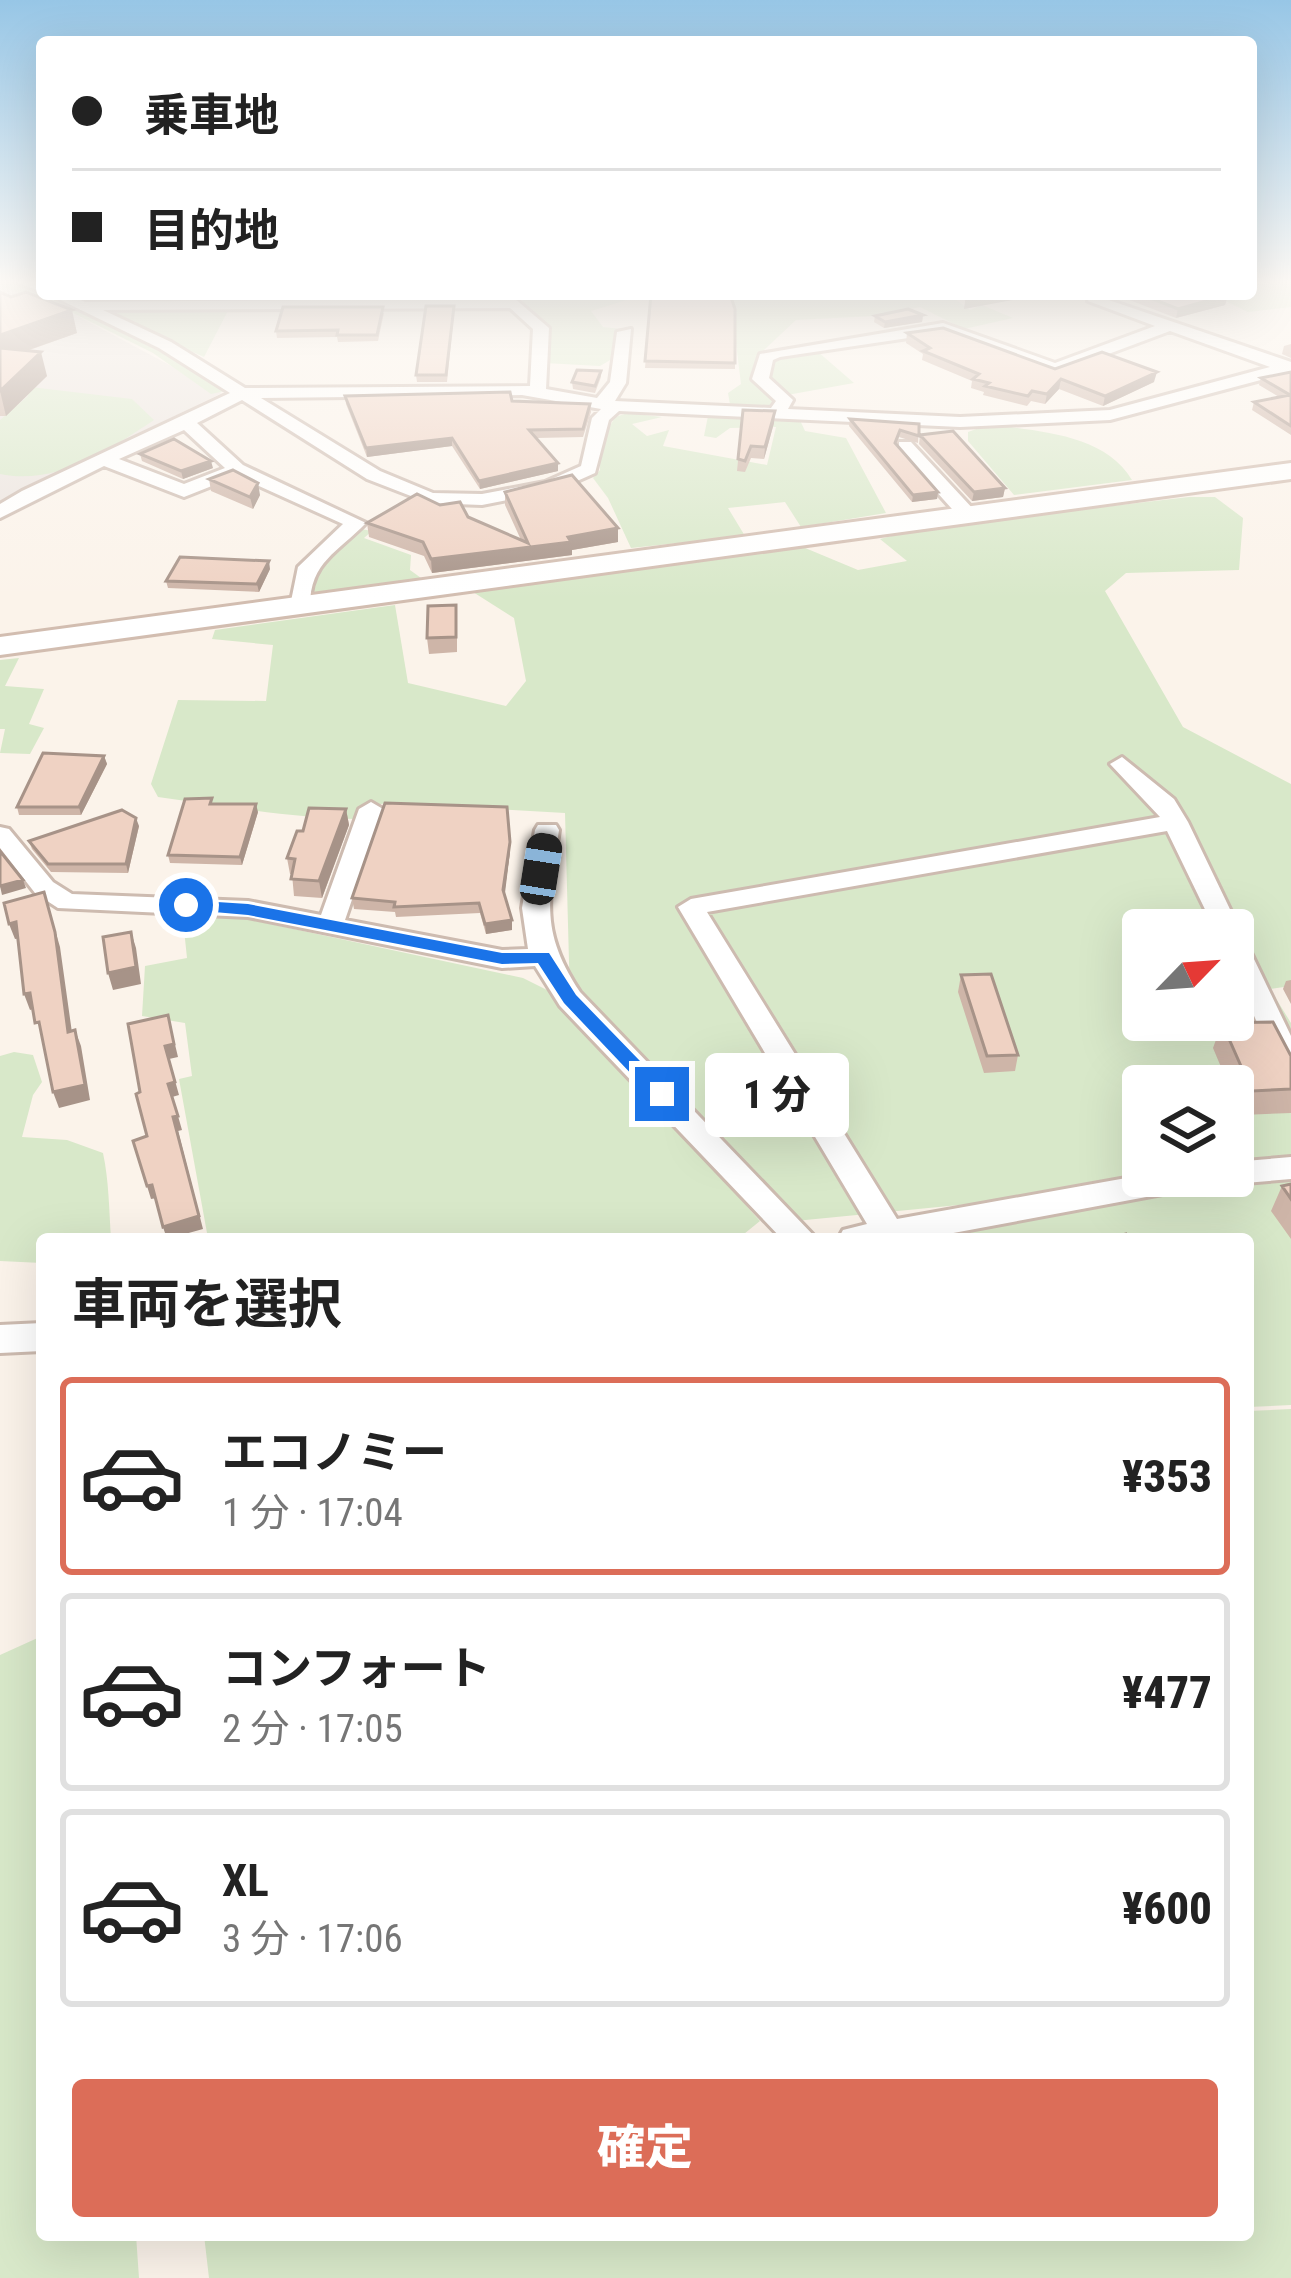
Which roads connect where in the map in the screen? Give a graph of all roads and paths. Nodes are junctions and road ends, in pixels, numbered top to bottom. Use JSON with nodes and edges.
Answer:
{"nodes":[{"id":1,"x":231,"y":386,"type":"edge"},
{"id":2,"x":538,"y":386,"type":"edge"},
{"id":3,"x":616,"y":386,"type":"edge"},
{"id":4,"x":768,"y":386,"type":"edge"},
{"id":5,"x":1219,"y":386,"type":"edge"},
{"id":6,"x":538,"y":392,"type":"junction"},
{"id":7,"x":242,"y":393,"type":"junction"},
{"id":8,"x":608,"y":405,"type":"junction"},
{"id":9,"x":775,"y":415,"type":"junction"},
{"id":10,"x":188,"y":424,"type":"junction"},
{"id":11,"x":905,"y":446,"type":"edge"},
{"id":12,"x":106,"y":460,"type":"junction"},
{"id":13,"x":237,"y":469,"type":"junction"},
{"id":14,"x":1291,"y":471,"type":"edge"},
{"id":15,"x":0,"y":512,"type":"edge"},
{"id":16,"x":968,"y":515,"type":"junction"},
{"id":17,"x":300,"y":606,"type":"junction"},
{"id":18,"x":0,"y":646,"type":"edge"},
{"id":19,"x":1122,"y":764,"type":"dead end"},
{"id":20,"x":371,"y":809,"type":"dead end"},
{"id":21,"x":1176,"y":822,"type":"junction"},
{"id":22,"x":548,"y":830,"type":"dead end"},
{"id":23,"x":0,"y":834,"type":"edge"},
{"id":24,"x":51,"y":895,"type":"junction"},
{"id":25,"x":17,"y":904,"type":"edge"},
{"id":26,"x":1218,"y":909,"type":"edge"},
{"id":27,"x":330,"y":925,"type":"junction"},
{"id":28,"x":543,"y":957,"type":"junction"},
{"id":29,"x":1254,"y":986,"type":"edge"},
{"id":30,"x":1291,"y":1066,"type":"edge"},
{"id":31,"x":1291,"y":1168,"type":"edge"},
{"id":32,"x":1254,"y":1171,"type":"edge"},
{"id":33,"x":1122,"y":1190,"type":"edge"},
{"id":34,"x":795,"y":1233,"type":"edge"},
{"id":35,"x":889,"y":1233,"type":"joint"},
{"id":36,"x":36,"y":1337,"type":"edge"},
{"id":37,"x":0,"y":1340,"type":"edge"}],
"edges":[{"from":1,"to":7,"type":"street"},
{"from":2,"to":6,"type":"street"},
{"from":3,"to":8,"type":"street"},
{"from":4,"to":9,"type":"street"},
{"from":5,"to":9,"type":"street"},
{"from":6,"to":7,"type":"street"},
{"from":6,"to":8,"type":"street"},
{"from":7,"to":8,"type":"street"},
{"from":7,"to":10,"type":"street"},
{"from":8,"to":9,"type":"street"},
{"from":10,"to":12,"type":"street"},
{"from":10,"to":13,"type":"street"},
{"from":11,"to":16,"type":"street"},
{"from":12,"to":13,"type":"street"},
{"from":12,"to":15,"type":"street"},
{"from":13,"to":17,"type":"street"},
{"from":14,"to":16,"type":"street"},
{"from":16,"to":17,"type":"street"},
{"from":17,"to":18,"type":"street"},
{"from":19,"to":21,"type":"street"},
{"from":20,"to":27,"type":"street"},
{"from":21,"to":26,"type":"street"},
{"from":21,"to":35,"type":"street"},
{"from":22,"to":28,"type":"street"},
{"from":23,"to":24,"type":"street"},
{"from":24,"to":25,"type":"street"},
{"from":24,"to":27,"type":"street"},
{"from":27,"to":28,"type":"street"},
{"from":28,"to":34,"type":"street"},
{"from":29,"to":30,"type":"street"},
{"from":31,"to":32,"type":"street"},
{"from":33,"to":35,"type":"street"},
{"from":36,"to":37,"type":"street"}]}
